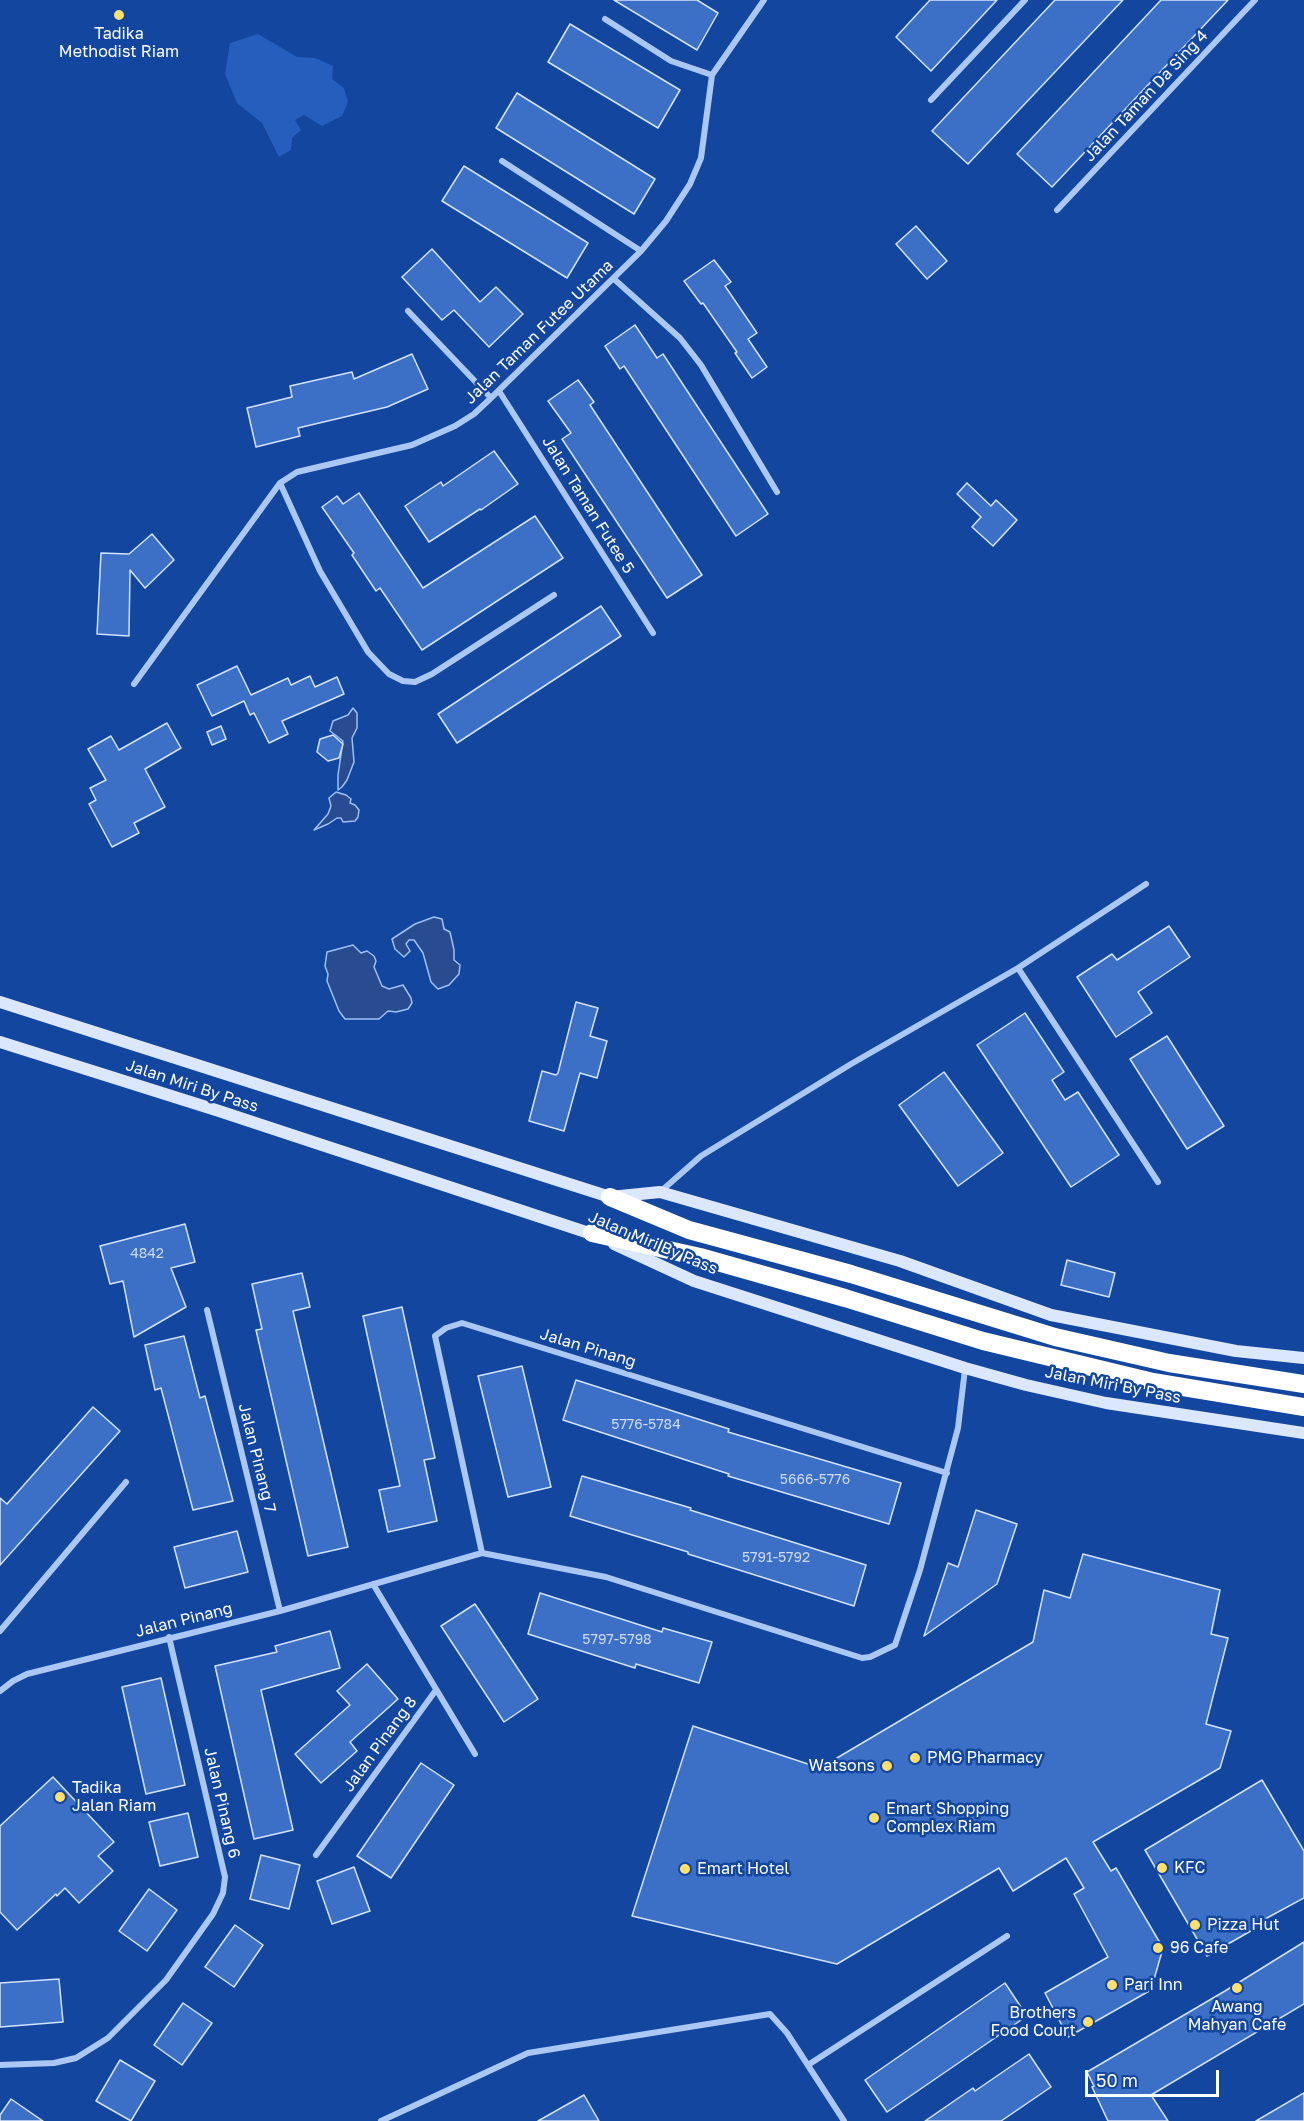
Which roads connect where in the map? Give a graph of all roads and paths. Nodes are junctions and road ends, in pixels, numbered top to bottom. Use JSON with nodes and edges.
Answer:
{"nodes":[{"id":1,"x":764,"y":0,"type":"edge"},
{"id":2,"x":1025,"y":0,"type":"edge"},
{"id":3,"x":1255,"y":0,"type":"edge"},
{"id":4,"x":605,"y":19,"type":"dead end"},
{"id":5,"x":712,"y":75,"type":"junction"},
{"id":6,"x":931,"y":100,"type":"dead end"},
{"id":7,"x":502,"y":161,"type":"dead end"},
{"id":8,"x":1056,"y":210,"type":"dead end"},
{"id":9,"x":641,"y":251,"type":"junction"},
{"id":10,"x":614,"y":279,"type":"junction"},
{"id":11,"x":408,"y":311,"type":"dead end"},
{"id":12,"x":499,"y":391,"type":"junction"},
{"id":13,"x":491,"y":398,"type":"junction"},
{"id":14,"x":280,"y":483,"type":"junction"},
{"id":15,"x":777,"y":492,"type":"dead end"},
{"id":16,"x":554,"y":595,"type":"dead end"},
{"id":17,"x":653,"y":633,"type":"dead end"},
{"id":18,"x":134,"y":684,"type":"dead end"},
{"id":19,"x":1146,"y":884,"type":"dead end"},
{"id":20,"x":1018,"y":968,"type":"junction"},
{"id":21,"x":0,"y":1002,"type":"edge"},
{"id":22,"x":0,"y":1042,"type":"edge"},
{"id":23,"x":1158,"y":1182,"type":"dead end"},
{"id":24,"x":660,"y":1192,"type":"junction"},
{"id":25,"x":610,"y":1197,"type":"junction"},
{"id":26,"x":592,"y":1233,"type":"junction"},
{"id":27,"x":207,"y":1310,"type":"dead end"},
{"id":28,"x":1304,"y":1358,"type":"edge"},
{"id":29,"x":965,"y":1368,"type":"junction"},
{"id":30,"x":1304,"y":1383,"type":"edge"},
{"id":31,"x":1304,"y":1407,"type":"edge"},
{"id":32,"x":1304,"y":1433,"type":"edge"},
{"id":33,"x":947,"y":1473,"type":"junction"},
{"id":34,"x":126,"y":1482,"type":"dead end"},
{"id":35,"x":482,"y":1553,"type":"junction"},
{"id":36,"x":373,"y":1584,"type":"junction"},
{"id":37,"x":280,"y":1611,"type":"junction"},
{"id":38,"x":0,"y":1631,"type":"edge"},
{"id":39,"x":169,"y":1637,"type":"junction"},
{"id":40,"x":436,"y":1690,"type":"junction"},
{"id":41,"x":0,"y":1691,"type":"edge"},
{"id":42,"x":475,"y":1754,"type":"dead end"},
{"id":43,"x":316,"y":1855,"type":"dead end"},
{"id":44,"x":1007,"y":1936,"type":"dead end"},
{"id":45,"x":0,"y":2065,"type":"edge"},
{"id":46,"x":807,"y":2065,"type":"junction"},
{"id":47,"x":381,"y":2121,"type":"edge"},
{"id":48,"x":844,"y":2121,"type":"edge"}],
"edges":[{"from":1,"to":5,"type":"street","name":"Jalan Taman Futee Utama"},
{"from":2,"to":6,"type":"street"},
{"from":3,"to":8,"type":"street","name":"Jalan Taman Da Sing 4"},
{"from":4,"to":5,"type":"street"},
{"from":5,"to":9,"type":"street","name":"Jalan Taman Futee Utama"},
{"from":7,"to":9,"type":"street"},
{"from":9,"to":10,"type":"street","name":"Jalan Taman Futee Utama"},
{"from":10,"to":12,"type":"street","name":"Jalan Taman Futee Utama"},
{"from":10,"to":15,"type":"street"},
{"from":11,"to":13,"type":"street"},
{"from":12,"to":13,"type":"street","name":"Jalan Taman Futee Utama"},
{"from":12,"to":17,"type":"street","name":"Jalan Taman Futee 5"},
{"from":13,"to":14,"type":"street","name":"Jalan Taman Futee Utama"},
{"from":14,"to":16,"type":"street"},
{"from":14,"to":18,"type":"street","name":"Jalan Taman Futee Utama"},
{"from":19,"to":20,"type":"street"},
{"from":20,"to":23,"type":"street"},
{"from":20,"to":24,"type":"street"},
{"from":21,"to":25,"type":"main road","name":"Jalan Miri By Pass"},
{"from":22,"to":26,"type":"main road","name":"Jalan Miri By Pass"},
{"from":24,"to":25,"type":"main road","name":"Jalan Miri By Pass"},
{"from":24,"to":28,"type":"main road","name":"Jalan Miri By Pass"},
{"from":25,"to":30,"type":"highway"},
{"from":26,"to":29,"type":"main road","name":"Jalan Miri By Pass"},
{"from":26,"to":31,"type":"highway"},
{"from":27,"to":37,"type":"street","name":"Jalan Pinang 7"},
{"from":29,"to":32,"type":"main road","name":"Jalan Miri By Pass"},
{"from":29,"to":33,"type":"street","name":"Jalan Pinang"},
{"from":33,"to":35,"type":"street","name":"Jalan Pinang"},
{"from":33,"to":35,"type":"street","name":"Jalan Pinang"},
{"from":34,"to":38,"type":"street"},
{"from":35,"to":36,"type":"street","name":"Jalan Pinang"},
{"from":36,"to":37,"type":"street","name":"Jalan Pinang"},
{"from":36,"to":40,"type":"street","name":"Jalan Pinang 8"},
{"from":37,"to":39,"type":"street","name":"Jalan Pinang"},
{"from":39,"to":41,"type":"street","name":"Jalan Pinang"},
{"from":39,"to":45,"type":"street","name":"Jalan Pinang 6"},
{"from":40,"to":42,"type":"street"},
{"from":40,"to":43,"type":"street","name":"Jalan Pinang 8"},
{"from":44,"to":46,"type":"street"},
{"from":46,"to":47,"type":"street"},
{"from":46,"to":48,"type":"street"}]}
